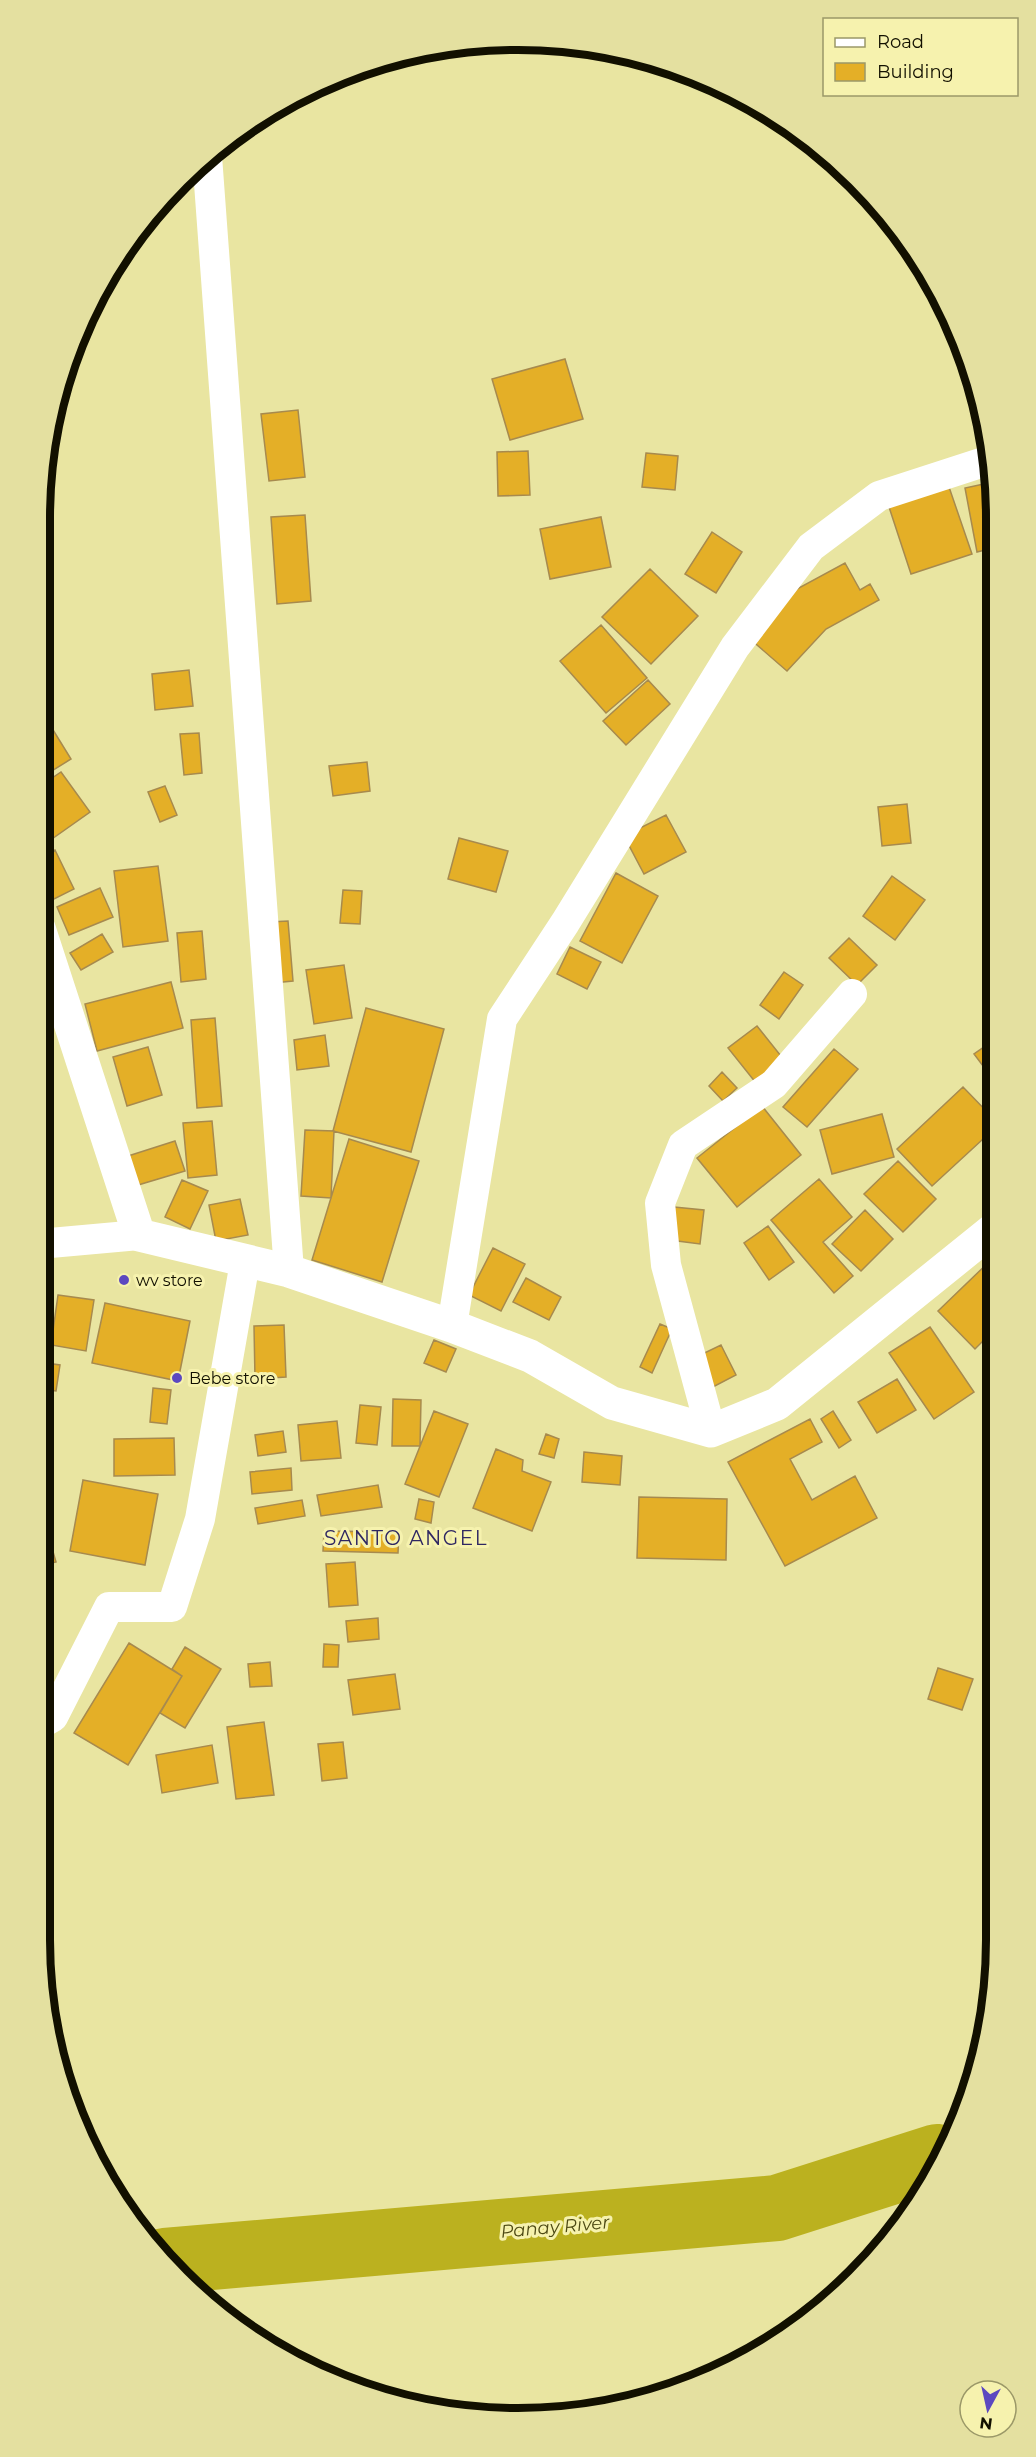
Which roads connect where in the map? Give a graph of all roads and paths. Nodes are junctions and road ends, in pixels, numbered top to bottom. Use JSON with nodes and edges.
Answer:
{"nodes":[{"id":1,"x":208,"y":167,"type":"edge"},
{"id":2,"x":983,"y":462,"type":"edge"},
{"id":3,"x":50,"y":962,"type":"edge"},
{"id":4,"x":852,"y":994,"type":"dead end"},
{"id":5,"x":139,"y":1235,"type":"junction"},
{"id":6,"x":986,"y":1235,"type":"edge"},
{"id":7,"x":50,"y":1243,"type":"edge"},
{"id":8,"x":245,"y":1262,"type":"junction"},
{"id":9,"x":289,"y":1270,"type":"junction"},
{"id":10,"x":452,"y":1326,"type":"junction"},
{"id":11,"x":711,"y":1431,"type":"junction"},
{"id":12,"x":50,"y":1719,"type":"edge"}],
"edges":[{"from":1,"to":9,"type":"street"},
{"from":2,"to":10,"type":"street"},
{"from":3,"to":5,"type":"main road"},
{"from":4,"to":11,"type":"street"},
{"from":5,"to":7,"type":"street"},
{"from":5,"to":8,"type":"main road"},
{"from":6,"to":11,"type":"main road"},
{"from":8,"to":9,"type":"main road"},
{"from":8,"to":12,"type":"street"},
{"from":9,"to":10,"type":"main road"},
{"from":10,"to":11,"type":"main road"}]}
